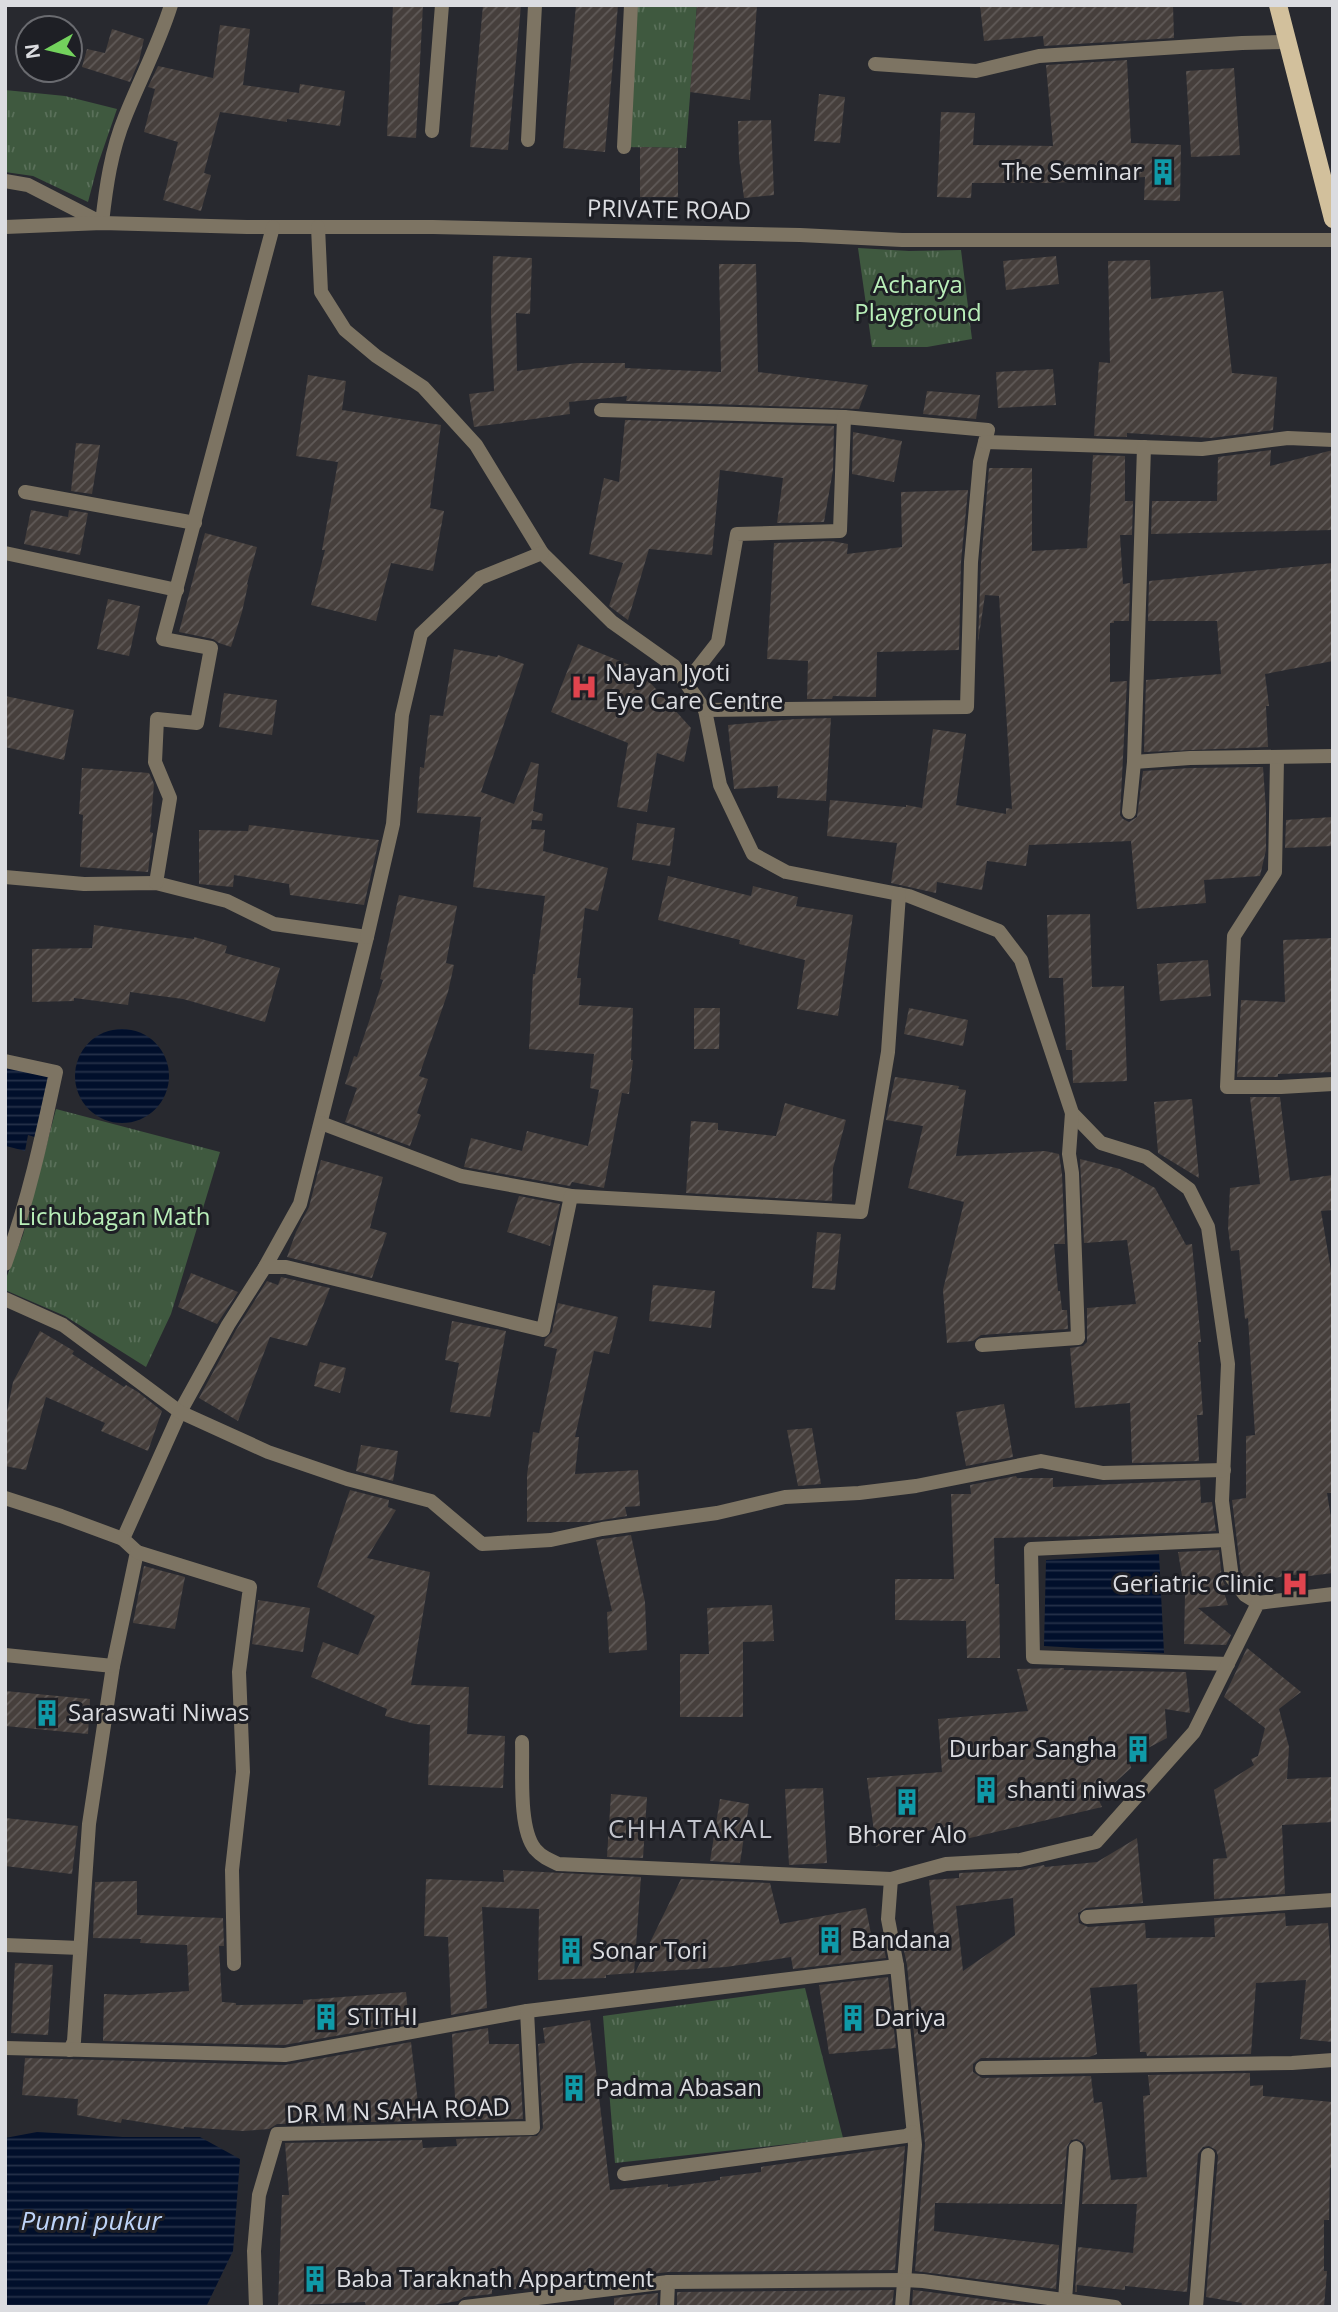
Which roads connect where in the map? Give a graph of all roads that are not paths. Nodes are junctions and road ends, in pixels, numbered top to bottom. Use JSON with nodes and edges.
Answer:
{"nodes":[{"id":1,"x":171,"y":5,"type":"edge"},
{"id":2,"x":442,"y":5,"type":"edge"},
{"id":3,"x":535,"y":5,"type":"edge"},
{"id":4,"x":631,"y":5,"type":"edge"},
{"id":5,"x":1278,"y":5,"type":"edge"},
{"id":6,"x":1286,"y":42,"type":"junction"},
{"id":7,"x":875,"y":64,"type":"dead end"},
{"id":8,"x":432,"y":131,"type":"dead end"},
{"id":9,"x":528,"y":140,"type":"dead end"},
{"id":10,"x":624,"y":147,"type":"dead end"},
{"id":11,"x":5,"y":181,"type":"edge"},
{"id":12,"x":1333,"y":219,"type":"edge"},
{"id":13,"x":102,"y":223,"type":"junction"},
{"id":14,"x":5,"y":227,"type":"edge"},
{"id":15,"x":273,"y":227,"type":"junction"},
{"id":16,"x":318,"y":227,"type":"junction"},
{"id":17,"x":1333,"y":240,"type":"edge"},
{"id":18,"x":601,"y":410,"type":"dead end"},
{"id":19,"x":844,"y":417,"type":"junction"},
{"id":20,"x":1333,"y":440,"type":"edge"},
{"id":21,"x":985,"y":442,"type":"junction"},
{"id":22,"x":1144,"y":447,"type":"junction"},
{"id":23,"x":24,"y":492,"type":"dead end"},
{"id":24,"x":195,"y":523,"type":"junction"},
{"id":25,"x":5,"y":553,"type":"edge"},
{"id":26,"x":542,"y":553,"type":"junction"},
{"id":27,"x":177,"y":590,"type":"junction"},
{"id":28,"x":686,"y":683,"type":"junction"},
{"id":29,"x":705,"y":710,"type":"junction"},
{"id":30,"x":1333,"y":757,"type":"edge"},
{"id":31,"x":1277,"y":758,"type":"junction"},
{"id":32,"x":1134,"y":762,"type":"junction"},
{"id":33,"x":1129,"y":812,"type":"dead end"},
{"id":34,"x":5,"y":877,"type":"edge"},
{"id":35,"x":156,"y":883,"type":"junction"},
{"id":36,"x":899,"y":894,"type":"junction"},
{"id":37,"x":367,"y":937,"type":"junction"},
{"id":38,"x":5,"y":1061,"type":"edge"},
{"id":39,"x":1333,"y":1084,"type":"edge"},
{"id":40,"x":1072,"y":1112,"type":"junction"},
{"id":41,"x":321,"y":1123,"type":"junction"},
{"id":42,"x":571,"y":1196,"type":"junction"},
{"id":43,"x":11,"y":1233,"type":"edge"},
{"id":44,"x":5,"y":1264,"type":"edge"},
{"id":45,"x":265,"y":1267,"type":"junction"},
{"id":46,"x":5,"y":1299,"type":"edge"},
{"id":47,"x":982,"y":1345,"type":"dead end"},
{"id":48,"x":180,"y":1412,"type":"junction"},
{"id":49,"x":1224,"y":1470,"type":"junction"},
{"id":50,"x":5,"y":1499,"type":"edge"},
{"id":51,"x":124,"y":1539,"type":"junction"},
{"id":52,"x":1226,"y":1540,"type":"junction"},
{"id":53,"x":137,"y":1552,"type":"junction"},
{"id":54,"x":1333,"y":1594,"type":"edge"},
{"id":55,"x":1258,"y":1603,"type":"junction"},
{"id":56,"x":5,"y":1655,"type":"edge"},
{"id":57,"x":1227,"y":1664,"type":"junction"},
{"id":58,"x":113,"y":1666,"type":"junction"},
{"id":59,"x":522,"y":1742,"type":"dead end"},
{"id":60,"x":891,"y":1879,"type":"junction"},
{"id":61,"x":1333,"y":1900,"type":"edge"},
{"id":62,"x":1087,"y":1917,"type":"dead end"},
{"id":63,"x":5,"y":1945,"type":"edge"},
{"id":64,"x":80,"y":1948,"type":"junction"},
{"id":65,"x":234,"y":1964,"type":"dead end"},
{"id":66,"x":897,"y":1966,"type":"junction"},
{"id":67,"x":527,"y":2011,"type":"junction"},
{"id":68,"x":5,"y":2048,"type":"edge"},
{"id":69,"x":71,"y":2050,"type":"junction"},
{"id":70,"x":1333,"y":2060,"type":"edge"},
{"id":71,"x":982,"y":2068,"type":"dead end"},
{"id":72,"x":913,"y":2132,"type":"junction"},
{"id":73,"x":1076,"y":2148,"type":"dead end"},
{"id":74,"x":1208,"y":2155,"type":"dead end"},
{"id":75,"x":624,"y":2174,"type":"dead end"},
{"id":76,"x":904,"y":2280,"type":"junction"},
{"id":77,"x":668,"y":2282,"type":"junction"},
{"id":78,"x":1065,"y":2300,"type":"junction"},
{"id":79,"x":1035,"y":2301,"type":"edge"},
{"id":80,"x":256,"y":2307,"type":"edge"},
{"id":81,"x":465,"y":2307,"type":"edge"},
{"id":82,"x":667,"y":2307,"type":"edge"},
{"id":83,"x":902,"y":2307,"type":"edge"},
{"id":84,"x":1115,"y":2307,"type":"edge"},
{"id":85,"x":1196,"y":2307,"type":"edge"}],
"edges":[{"from":1,"to":13,"type":"street"},
{"from":2,"to":8,"type":"street"},
{"from":3,"to":9,"type":"street"},
{"from":4,"to":10,"type":"street"},
{"from":5,"to":6,"type":"main road"},
{"from":6,"to":7,"type":"street"},
{"from":6,"to":12,"type":"main road"},
{"from":11,"to":13,"type":"street"},
{"from":13,"to":14,"type":"street","name":"PRIVATE ROAD"},
{"from":13,"to":15,"type":"street","name":"PRIVATE ROAD"},
{"from":15,"to":16,"type":"street","name":"PRIVATE ROAD"},
{"from":15,"to":24,"type":"street"},
{"from":16,"to":17,"type":"street","name":"PRIVATE ROAD"},
{"from":16,"to":26,"type":"street"},
{"from":18,"to":19,"type":"street"},
{"from":19,"to":21,"type":"street"},
{"from":19,"to":28,"type":"street"},
{"from":20,"to":22,"type":"street"},
{"from":21,"to":22,"type":"street"},
{"from":21,"to":29,"type":"street"},
{"from":22,"to":32,"type":"street"},
{"from":23,"to":24,"type":"street"},
{"from":24,"to":27,"type":"street"},
{"from":25,"to":27,"type":"street"},
{"from":26,"to":28,"type":"street"},
{"from":26,"to":37,"type":"street"},
{"from":27,"to":35,"type":"street"},
{"from":28,"to":29,"type":"street"},
{"from":29,"to":36,"type":"street"},
{"from":30,"to":31,"type":"street"},
{"from":31,"to":32,"type":"street"},
{"from":31,"to":39,"type":"street"},
{"from":32,"to":33,"type":"street"},
{"from":34,"to":35,"type":"street"},
{"from":35,"to":37,"type":"street"},
{"from":36,"to":40,"type":"street"},
{"from":36,"to":42,"type":"street"},
{"from":37,"to":41,"type":"street"},
{"from":38,"to":43,"type":"street"},
{"from":40,"to":47,"type":"street"},
{"from":40,"to":49,"type":"street"},
{"from":41,"to":42,"type":"street"},
{"from":41,"to":45,"type":"street"},
{"from":42,"to":45,"type":"street"},
{"from":43,"to":44,"type":"street"},
{"from":45,"to":48,"type":"street"},
{"from":46,"to":48,"type":"street"},
{"from":48,"to":49,"type":"street"},
{"from":48,"to":51,"type":"street"},
{"from":49,"to":52,"type":"street"},
{"from":50,"to":51,"type":"street"},
{"from":51,"to":53,"type":"street"},
{"from":52,"to":55,"type":"street"},
{"from":52,"to":57,"type":"street"},
{"from":53,"to":58,"type":"street"},
{"from":53,"to":65,"type":"street"},
{"from":54,"to":55,"type":"street"},
{"from":55,"to":57,"type":"street"},
{"from":56,"to":58,"type":"street"},
{"from":57,"to":60,"type":"street"},
{"from":58,"to":64,"type":"street"},
{"from":59,"to":60,"type":"street"},
{"from":60,"to":66,"type":"street"},
{"from":61,"to":62,"type":"street"},
{"from":63,"to":64,"type":"street"},
{"from":64,"to":69,"type":"street"},
{"from":66,"to":67,"type":"street"},
{"from":66,"to":72,"type":"street"},
{"from":67,"to":69,"type":"street"},
{"from":67,"to":80,"type":"street","name":"DR M N SAHA ROAD"},
{"from":68,"to":69,"type":"street"},
{"from":70,"to":71,"type":"street"},
{"from":72,"to":75,"type":"street"},
{"from":72,"to":76,"type":"street"},
{"from":73,"to":78,"type":"street"},
{"from":74,"to":85,"type":"street"},
{"from":76,"to":77,"type":"street"},
{"from":76,"to":79,"type":"street"},
{"from":76,"to":83,"type":"street"},
{"from":77,"to":81,"type":"street"},
{"from":77,"to":82,"type":"street"},
{"from":78,"to":79,"type":"street"},
{"from":78,"to":84,"type":"street"}]}
